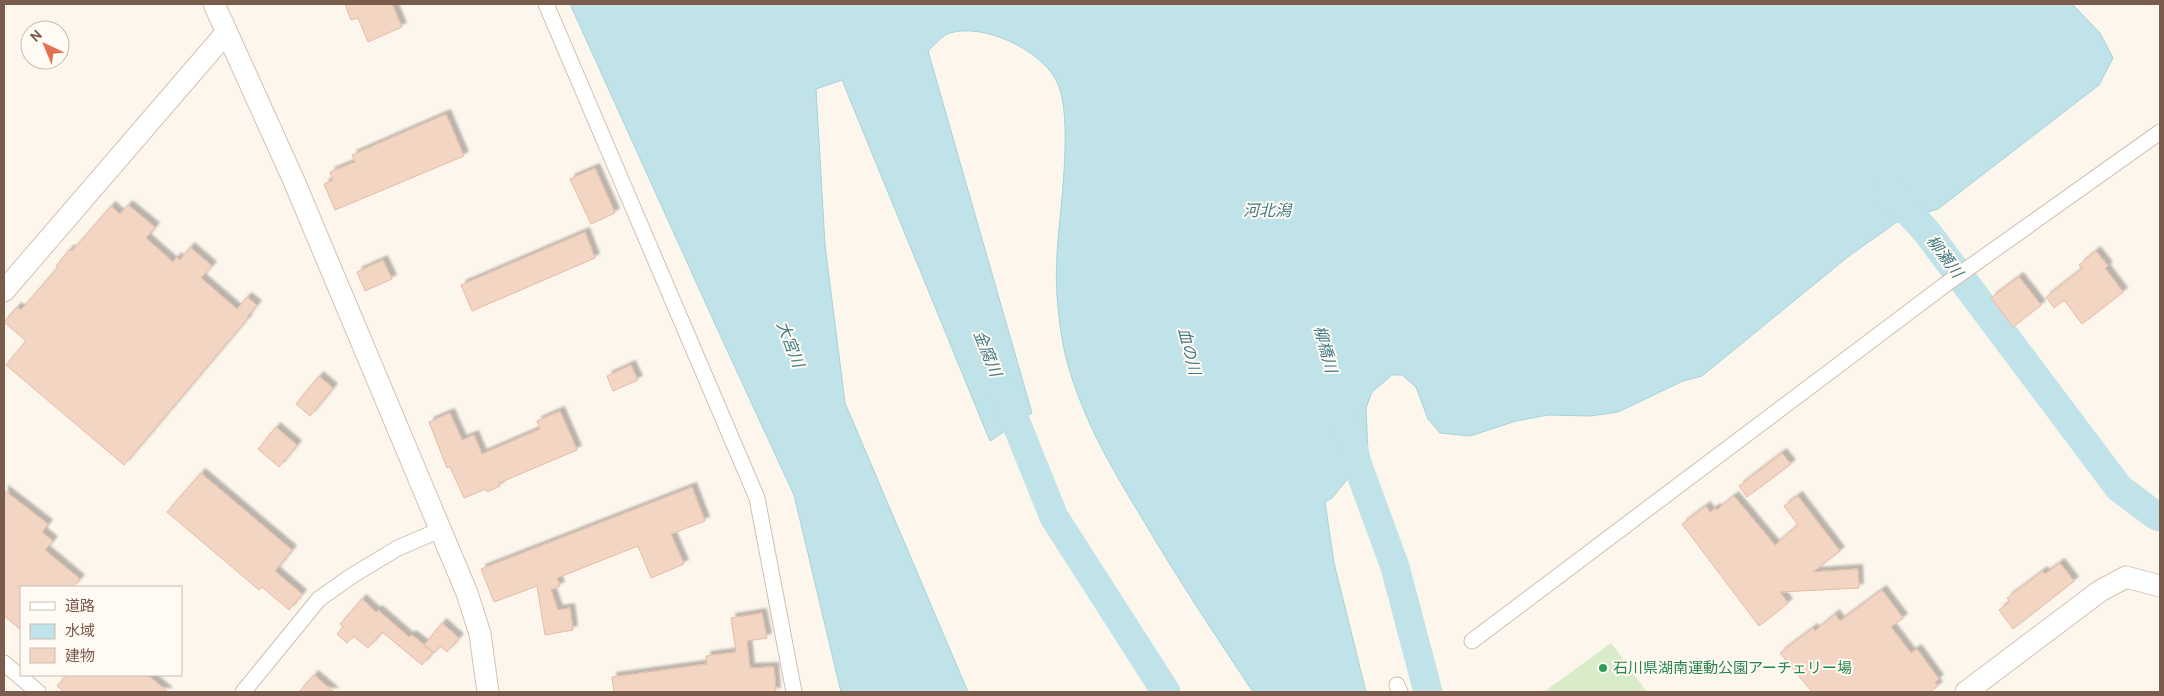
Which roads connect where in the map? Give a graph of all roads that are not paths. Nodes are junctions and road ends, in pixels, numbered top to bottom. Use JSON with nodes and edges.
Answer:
{"nodes":[{"id":1,"x":214,"y":4,"type":"edge"},
{"id":2,"x":546,"y":4,"type":"edge"},
{"id":3,"x":226,"y":33,"type":"junction"},
{"id":4,"x":2160,"y":132,"type":"edge"},
{"id":5,"x":4,"y":291,"type":"edge"},
{"id":6,"x":440,"y":530,"type":"junction"},
{"id":7,"x":2160,"y":586,"type":"edge"},
{"id":8,"x":1472,"y":641,"type":"dead end"},
{"id":9,"x":6,"y":668,"type":"edge"},
{"id":10,"x":38,"y":692,"type":"edge"},
{"id":11,"x":243,"y":692,"type":"edge"},
{"id":12,"x":488,"y":692,"type":"edge"},
{"id":13,"x":794,"y":692,"type":"edge"},
{"id":14,"x":1966,"y":692,"type":"edge"}],
"edges":[{"from":1,"to":3,"type":"street"},
{"from":2,"to":13,"type":"street"},
{"from":3,"to":5,"type":"street"},
{"from":3,"to":6,"type":"street"},
{"from":4,"to":8,"type":"street"},
{"from":6,"to":11,"type":"street"},
{"from":6,"to":12,"type":"street"},
{"from":7,"to":14,"type":"street"},
{"from":9,"to":10,"type":"street"}]}
